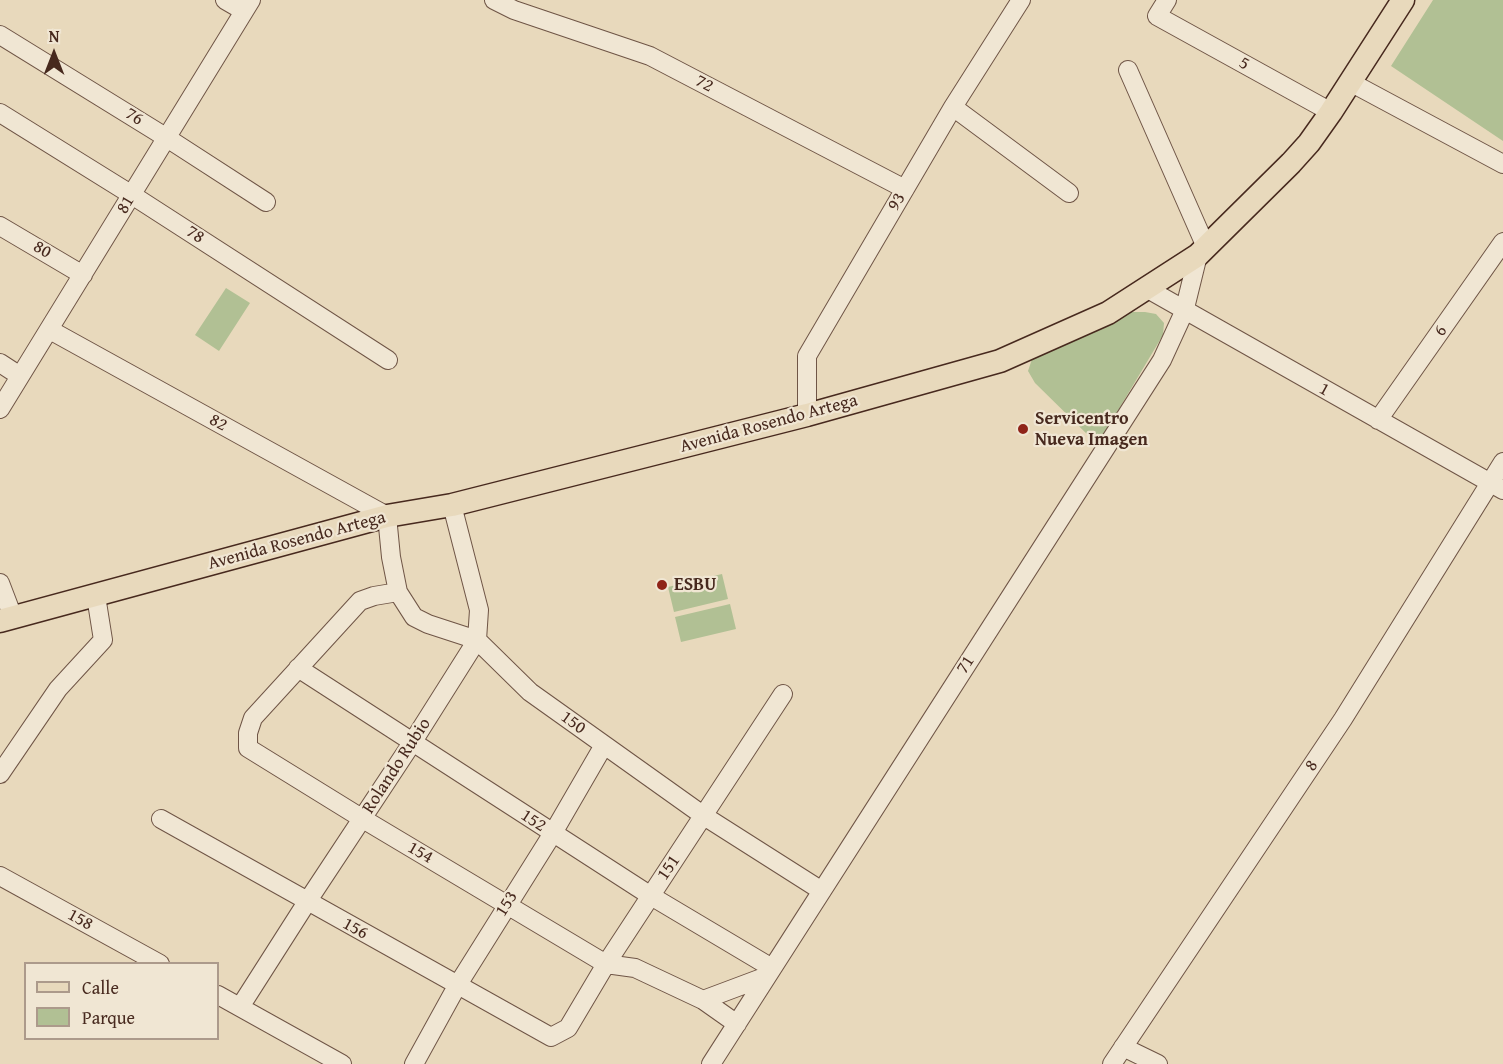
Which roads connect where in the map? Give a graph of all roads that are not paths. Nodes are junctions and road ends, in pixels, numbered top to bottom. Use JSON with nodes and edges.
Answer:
{"nodes":[{"id":1,"x":225,"y":0,"type":"edge"},
{"id":2,"x":494,"y":0,"type":"edge"},
{"id":3,"x":1021,"y":0,"type":"edge"},
{"id":4,"x":1167,"y":0,"type":"edge"},
{"id":5,"x":1394,"y":3,"type":"edge"},
{"id":6,"x":247,"y":5,"type":"edge"},
{"id":7,"x":0,"y":35,"type":"edge"},
{"id":8,"x":1128,"y":70,"type":"dead end"},
{"id":9,"x":1350,"y":82,"type":"junction"},
{"id":10,"x":953,"y":107,"type":"junction"},
{"id":11,"x":1330,"y":112,"type":"junction"},
{"id":12,"x":0,"y":113,"type":"edge"},
{"id":13,"x":167,"y":138,"type":"junction"},
{"id":14,"x":1503,"y":164,"type":"edge"},
{"id":15,"x":905,"y":189,"type":"junction"},
{"id":16,"x":1069,"y":193,"type":"dead end"},
{"id":17,"x":132,"y":195,"type":"junction"},
{"id":18,"x":266,"y":202,"type":"dead end"},
{"id":19,"x":0,"y":226,"type":"edge"},
{"id":20,"x":1503,"y":242,"type":"edge"},
{"id":21,"x":1202,"y":251,"type":"junction"},
{"id":22,"x":84,"y":275,"type":"junction"},
{"id":23,"x":1146,"y":288,"type":"junction"},
{"id":24,"x":1184,"y":312,"type":"junction"},
{"id":25,"x":50,"y":330,"type":"junction"},
{"id":26,"x":388,"y":360,"type":"dead end"},
{"id":27,"x":0,"y":363,"type":"edge"},
{"id":28,"x":20,"y":376,"type":"junction"},
{"id":29,"x":0,"y":409,"type":"edge"},
{"id":30,"x":807,"y":415,"type":"junction"},
{"id":31,"x":1378,"y":420,"type":"junction"},
{"id":32,"x":1503,"y":462,"type":"edge"},
{"id":33,"x":1496,"y":487,"type":"edge"},
{"id":34,"x":452,"y":505,"type":"junction"},
{"id":35,"x":387,"y":516,"type":"junction"},
{"id":36,"x":0,"y":583,"type":"edge"},
{"id":37,"x":398,"y":592,"type":"junction"},
{"id":38,"x":96,"y":596,"type":"junction"},
{"id":39,"x":7,"y":619,"type":"edge"},
{"id":40,"x":477,"y":640,"type":"junction"},
{"id":41,"x":298,"y":668,"type":"junction"},
{"id":42,"x":783,"y":694,"type":"dead end"},
{"id":43,"x":412,"y":743,"type":"junction"},
{"id":44,"x":604,"y":745,"type":"junction"},
{"id":45,"x":0,"y":774,"type":"edge"},
{"id":46,"x":704,"y":816,"type":"junction"},
{"id":47,"x":161,"y":819,"type":"dead end"},
{"id":48,"x":363,"y":819,"type":"junction"},
{"id":49,"x":553,"y":833,"type":"junction"},
{"id":50,"x":0,"y":876,"type":"edge"},
{"id":51,"x":822,"y":891,"type":"junction"},
{"id":52,"x":651,"y":896,"type":"junction"},
{"id":53,"x":307,"y":902,"type":"junction"},
{"id":54,"x":507,"y":904,"type":"junction"},
{"id":55,"x":158,"y":962,"type":"edge"},
{"id":56,"x":606,"y":964,"type":"junction"},
{"id":57,"x":770,"y":972,"type":"junction"},
{"id":58,"x":457,"y":986,"type":"junction"},
{"id":59,"x":219,"y":996,"type":"edge"},
{"id":60,"x":703,"y":1000,"type":"junction"},
{"id":61,"x":240,"y":1007,"type":"junction"},
{"id":62,"x":736,"y":1024,"type":"junction"},
{"id":63,"x":550,"y":1037,"type":"joint"},
{"id":64,"x":1123,"y":1047,"type":"junction"},
{"id":65,"x":342,"y":1064,"type":"edge"},
{"id":66,"x":414,"y":1064,"type":"edge"},
{"id":67,"x":711,"y":1064,"type":"edge"},
{"id":68,"x":1112,"y":1064,"type":"edge"},
{"id":69,"x":1158,"y":1064,"type":"edge"}],
"edges":[{"from":1,"to":6,"type":"street"},
{"from":2,"to":15,"type":"street","name":"72"},
{"from":3,"to":10,"type":"street","name":"93"},
{"from":4,"to":11,"type":"street","name":"5"},
{"from":5,"to":9,"type":"main road","name":"Avenida Rosendo Artega"},
{"from":6,"to":13,"type":"street","name":"81"},
{"from":7,"to":13,"type":"street","name":"76"},
{"from":8,"to":21,"type":"street"},
{"from":9,"to":11,"type":"main road","name":"Avenida Rosendo Artega"},
{"from":9,"to":14,"type":"street"},
{"from":10,"to":15,"type":"street","name":"93"},
{"from":10,"to":16,"type":"street"},
{"from":11,"to":21,"type":"main road","name":"Avenida Rosendo Artega"},
{"from":12,"to":17,"type":"street","name":"78"},
{"from":13,"to":17,"type":"street","name":"81"},
{"from":13,"to":18,"type":"street","name":"76"},
{"from":15,"to":30,"type":"street","name":"93"},
{"from":17,"to":22,"type":"street","name":"81"},
{"from":17,"to":26,"type":"street","name":"78"},
{"from":19,"to":22,"type":"street","name":"80"},
{"from":20,"to":31,"type":"street","name":"6"},
{"from":21,"to":23,"type":"main road","name":"Avenida Rosendo Artega"},
{"from":21,"to":24,"type":"street","name":"71"},
{"from":22,"to":25,"type":"street","name":"81"},
{"from":23,"to":24,"type":"street","name":"1"},
{"from":23,"to":30,"type":"main road","name":"Avenida Rosendo Artega"},
{"from":24,"to":31,"type":"street","name":"1"},
{"from":24,"to":51,"type":"street","name":"71"},
{"from":25,"to":28,"type":"street","name":"81"},
{"from":25,"to":35,"type":"street","name":"82"},
{"from":27,"to":28,"type":"street"},
{"from":28,"to":29,"type":"street","name":"81"},
{"from":30,"to":34,"type":"main road","name":"Avenida Rosendo Artega"},
{"from":31,"to":33,"type":"street","name":"1"},
{"from":32,"to":33,"type":"street","name":"8"},
{"from":33,"to":64,"type":"street","name":"8"},
{"from":34,"to":35,"type":"main road","name":"Avenida Rosendo Artega"},
{"from":34,"to":40,"type":"street","name":"Rolando Rubio"},
{"from":35,"to":37,"type":"street","name":"150"},
{"from":35,"to":38,"type":"main road","name":"Avenida Rosendo Artega"},
{"from":36,"to":39,"type":"street"},
{"from":37,"to":40,"type":"street","name":"150"},
{"from":37,"to":41,"type":"street"},
{"from":38,"to":39,"type":"main road","name":"Avenida Rosendo Artega"},
{"from":38,"to":45,"type":"street"},
{"from":40,"to":43,"type":"street","name":"Rolando Rubio"},
{"from":40,"to":44,"type":"street","name":"150"},
{"from":41,"to":43,"type":"street","name":"152"},
{"from":41,"to":48,"type":"street","name":"154"},
{"from":42,"to":46,"type":"street","name":"151"},
{"from":43,"to":48,"type":"street","name":"Rolando Rubio"},
{"from":43,"to":49,"type":"street","name":"152"},
{"from":44,"to":46,"type":"street","name":"150"},
{"from":44,"to":49,"type":"street","name":"153"},
{"from":46,"to":51,"type":"street","name":"150"},
{"from":46,"to":52,"type":"street","name":"151"},
{"from":47,"to":53,"type":"street","name":"156"},
{"from":48,"to":53,"type":"street","name":"Rolando Rubio"},
{"from":48,"to":54,"type":"street","name":"154"},
{"from":49,"to":52,"type":"street","name":"152"},
{"from":49,"to":54,"type":"street","name":"153"},
{"from":50,"to":55,"type":"street","name":"158"},
{"from":51,"to":57,"type":"street","name":"71"},
{"from":52,"to":56,"type":"street","name":"151"},
{"from":52,"to":57,"type":"street","name":"152"},
{"from":53,"to":58,"type":"street","name":"156"},
{"from":53,"to":61,"type":"street","name":"Rolando Rubio"},
{"from":54,"to":56,"type":"street","name":"154"},
{"from":54,"to":58,"type":"street","name":"153"},
{"from":56,"to":60,"type":"street"},
{"from":56,"to":63,"type":"street","name":"151"},
{"from":57,"to":60,"type":"street"},
{"from":57,"to":62,"type":"street","name":"71"},
{"from":58,"to":63,"type":"street","name":"156"},
{"from":58,"to":66,"type":"street","name":"153"},
{"from":59,"to":61,"type":"street"},
{"from":60,"to":62,"type":"street"},
{"from":61,"to":65,"type":"street"},
{"from":62,"to":67,"type":"street","name":"71"},
{"from":64,"to":68,"type":"street","name":"8"},
{"from":64,"to":69,"type":"street"}]}
